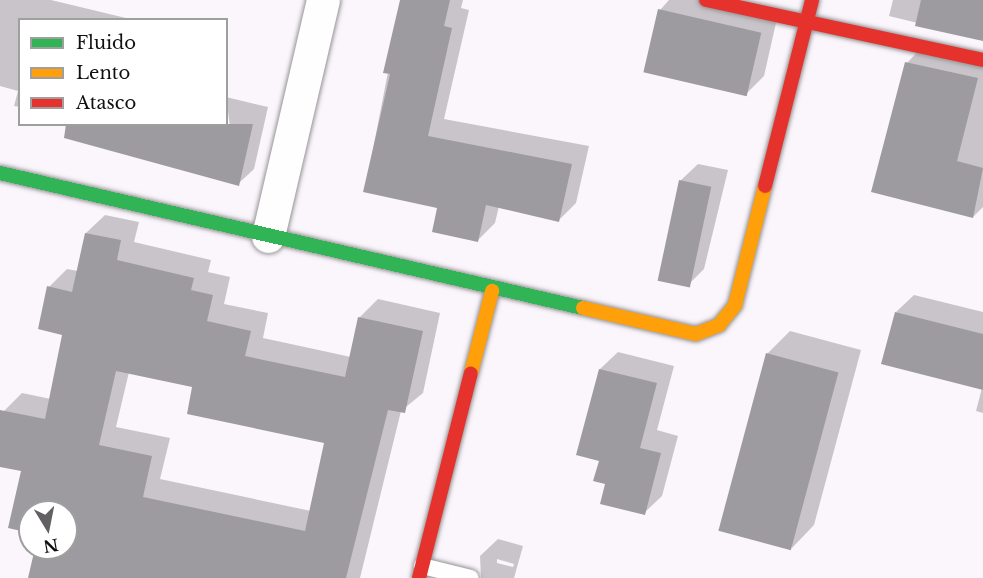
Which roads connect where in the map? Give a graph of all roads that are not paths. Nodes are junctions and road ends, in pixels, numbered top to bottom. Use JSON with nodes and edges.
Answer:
{"nodes":[{"id":1,"x":323,"y":0,"type":"edge"},
{"id":2,"x":706,"y":0,"type":"edge"},
{"id":3,"x":812,"y":0,"type":"edge"},
{"id":4,"x":806,"y":24,"type":"junction"},
{"id":5,"x":983,"y":60,"type":"edge"},
{"id":6,"x":1,"y":178,"type":"edge"},
{"id":7,"x":268,"y":236,"type":"junction"},
{"id":8,"x":492,"y":291,"type":"junction"},
{"id":9,"x":420,"y":572,"type":"edge"},
{"id":10,"x":471,"y":578,"type":"edge"}],
"edges":[{"from":1,"to":7,"type":"street"},
{"from":2,"to":4,"type":"street"},
{"from":3,"to":4,"type":"street"},
{"from":4,"to":5,"type":"street"},
{"from":4,"to":8,"type":"street"},
{"from":6,"to":7,"type":"street"},
{"from":7,"to":8,"type":"street"},
{"from":8,"to":9,"type":"street"},
{"from":9,"to":10,"type":"lane"}]}
